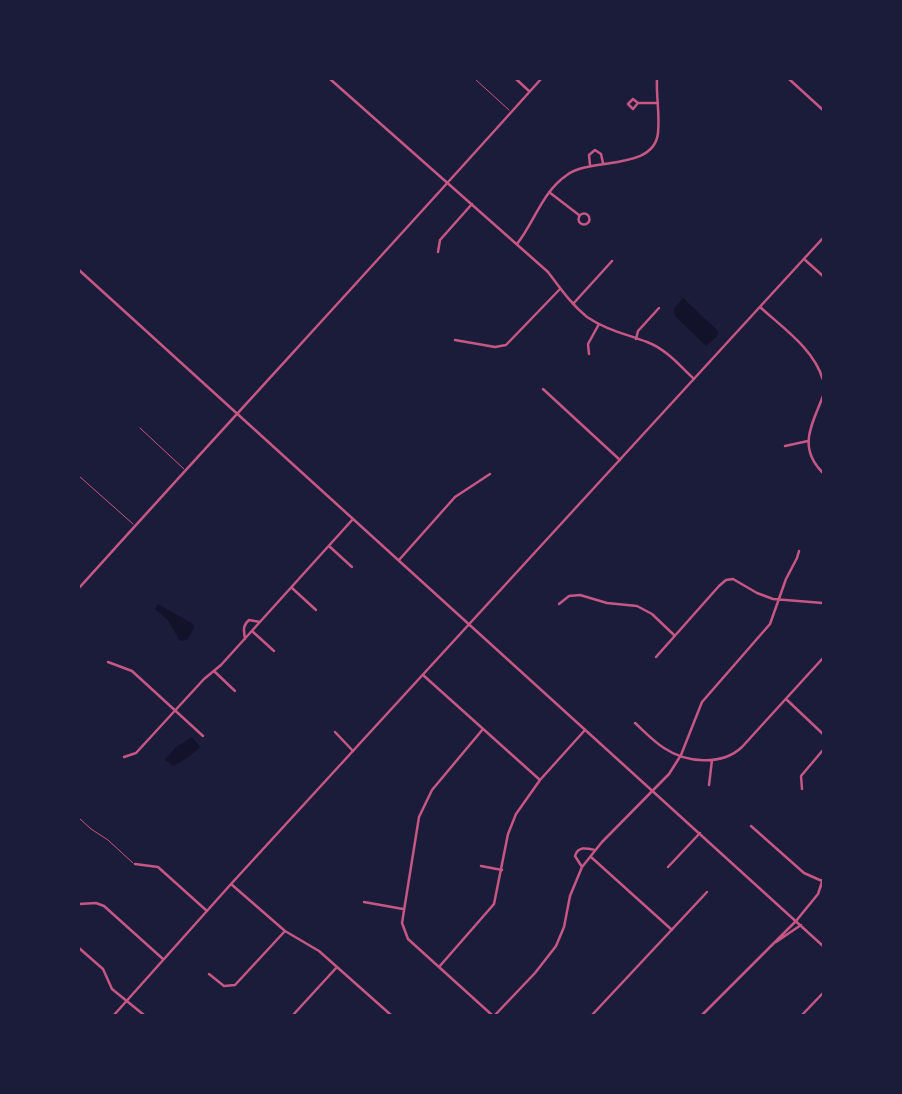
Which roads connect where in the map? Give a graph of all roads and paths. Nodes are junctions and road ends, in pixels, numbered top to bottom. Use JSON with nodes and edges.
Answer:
{"nodes":[{"id":1,"x":330,"y":79,"type":"edge"},
{"id":2,"x":475,"y":79,"type":"edge"},
{"id":3,"x":516,"y":79,"type":"edge"},
{"id":4,"x":541,"y":79,"type":"edge"},
{"id":5,"x":657,"y":79,"type":"edge"},
{"id":6,"x":789,"y":79,"type":"edge"},
{"id":7,"x":529,"y":91,"type":"junction"},
{"id":8,"x":638,"y":103,"type":"dead end"},
{"id":9,"x":658,"y":103,"type":"junction"},
{"id":10,"x":823,"y":110,"type":"edge"},
{"id":11,"x":510,"y":112,"type":"junction"},
{"id":12,"x":603,"y":163,"type":"junction"},
{"id":13,"x":590,"y":165,"type":"junction"},
{"id":14,"x":448,"y":184,"type":"junction"},
{"id":15,"x":549,"y":192,"type":"junction"},
{"id":16,"x":472,"y":204,"type":"junction"},
{"id":17,"x":579,"y":215,"type":"dead end"},
{"id":18,"x":823,"y":238,"type":"edge"},
{"id":19,"x":517,"y":244,"type":"junction"},
{"id":20,"x":438,"y":252,"type":"dead end"},
{"id":21,"x":804,"y":259,"type":"junction"},
{"id":22,"x":612,"y":261,"type":"dead end"},
{"id":23,"x":79,"y":270,"type":"edge"},
{"id":24,"x":823,"y":276,"type":"edge"},
{"id":25,"x":560,"y":289,"type":"junction"},
{"id":26,"x":573,"y":304,"type":"junction"},
{"id":27,"x":760,"y":307,"type":"junction"},
{"id":28,"x":659,"y":308,"type":"dead end"},
{"id":29,"x":599,"y":324,"type":"junction"},
{"id":30,"x":635,"y":339,"type":"junction"},
{"id":31,"x":455,"y":340,"type":"dead end"},
{"id":32,"x":589,"y":354,"type":"dead end"},
{"id":33,"x":694,"y":379,"type":"junction"},
{"id":34,"x":823,"y":380,"type":"edge"},
{"id":35,"x":543,"y":389,"type":"dead end"},
{"id":36,"x":823,"y":396,"type":"edge"},
{"id":37,"x":237,"y":414,"type":"junction"},
{"id":38,"x":140,"y":428,"type":"dead end"},
{"id":39,"x":808,"y":441,"type":"junction"},
{"id":40,"x":785,"y":446,"type":"dead end"},
{"id":41,"x":620,"y":460,"type":"junction"},
{"id":42,"x":185,"y":471,"type":"junction"},
{"id":43,"x":823,"y":473,"type":"edge"},
{"id":44,"x":490,"y":474,"type":"dead end"},
{"id":45,"x":79,"y":477,"type":"edge"},
{"id":46,"x":354,"y":519,"type":"junction"},
{"id":47,"x":135,"y":526,"type":"junction"},
{"id":48,"x":329,"y":546,"type":"junction"},
{"id":49,"x":799,"y":551,"type":"dead end"},
{"id":50,"x":399,"y":560,"type":"junction"},
{"id":51,"x":352,"y":567,"type":"dead end"},
{"id":52,"x":292,"y":587,"type":"junction"},
{"id":53,"x":79,"y":588,"type":"edge"},
{"id":54,"x":780,"y":600,"type":"junction"},
{"id":55,"x":823,"y":603,"type":"edge"},
{"id":56,"x":559,"y":604,"type":"dead end"},
{"id":57,"x":316,"y":610,"type":"dead end"},
{"id":58,"x":260,"y":622,"type":"junction"},
{"id":59,"x":469,"y":624,"type":"junction"},
{"id":60,"x":252,"y":631,"type":"junction"},
{"id":61,"x":675,"y":636,"type":"junction"},
{"id":62,"x":245,"y":639,"type":"junction"},
{"id":63,"x":274,"y":651,"type":"dead end"},
{"id":64,"x":656,"y":657,"type":"dead end"},
{"id":65,"x":823,"y":658,"type":"edge"},
{"id":66,"x":108,"y":662,"type":"dead end"},
{"id":67,"x":214,"y":671,"type":"junction"},
{"id":68,"x":423,"y":675,"type":"junction"},
{"id":69,"x":234,"y":691,"type":"dead end"},
{"id":70,"x":786,"y":699,"type":"junction"},
{"id":71,"x":175,"y":710,"type":"junction"},
{"id":72,"x":635,"y":723,"type":"dead end"},
{"id":73,"x":483,"y":729,"type":"junction"},
{"id":74,"x":585,"y":730,"type":"junction"},
{"id":75,"x":335,"y":732,"type":"dead end"},
{"id":76,"x":823,"y":734,"type":"edge"},
{"id":77,"x":203,"y":736,"type":"dead end"},
{"id":78,"x":823,"y":750,"type":"edge"},
{"id":79,"x":353,"y":751,"type":"junction"},
{"id":80,"x":681,"y":755,"type":"junction"},
{"id":81,"x":124,"y":757,"type":"dead end"},
{"id":82,"x":712,"y":760,"type":"junction"},
{"id":83,"x":540,"y":780,"type":"junction"},
{"id":84,"x":709,"y":785,"type":"dead end"},
{"id":85,"x":802,"y":789,"type":"dead end"},
{"id":86,"x":653,"y":791,"type":"junction"},
{"id":87,"x":79,"y":818,"type":"edge"},
{"id":88,"x":751,"y":826,"type":"dead end"},
{"id":89,"x":699,"y":833,"type":"junction"},
{"id":90,"x":595,"y":850,"type":"junction"},
{"id":91,"x":591,"y":856,"type":"junction"},
{"id":92,"x":135,"y":864,"type":"joint"},
{"id":93,"x":481,"y":866,"type":"dead end"},
{"id":94,"x":582,"y":867,"type":"junction"},
{"id":95,"x":668,"y":867,"type":"dead end"},
{"id":96,"x":502,"y":870,"type":"junction"},
{"id":97,"x":823,"y":880,"type":"edge"},
{"id":98,"x":231,"y":884,"type":"junction"},
{"id":99,"x":707,"y":892,"type":"dead end"},
{"id":100,"x":364,"y":902,"type":"dead end"},
{"id":101,"x":79,"y":904,"type":"edge"},
{"id":102,"x":403,"y":909,"type":"junction"},
{"id":103,"x":207,"y":911,"type":"junction"},
{"id":104,"x":796,"y":921,"type":"junction"},
{"id":105,"x":801,"y":925,"type":"junction"},
{"id":106,"x":672,"y":930,"type":"junction"},
{"id":107,"x":285,"y":931,"type":"junction"},
{"id":108,"x":776,"y":942,"type":"junction"},
{"id":109,"x":823,"y":946,"type":"edge"},
{"id":110,"x":79,"y":948,"type":"edge"},
{"id":111,"x":163,"y":960,"type":"junction"},
{"id":112,"x":337,"y":967,"type":"junction"},
{"id":113,"x":439,"y":967,"type":"junction"},
{"id":114,"x":209,"y":974,"type":"dead end"},
{"id":115,"x":823,"y":993,"type":"edge"},
{"id":116,"x":127,"y":1001,"type":"junction"},
{"id":117,"x":388,"y":1014,"type":"edge"},
{"id":118,"x":114,"y":1015,"type":"edge"},
{"id":119,"x":145,"y":1015,"type":"edge"},
{"id":120,"x":293,"y":1015,"type":"edge"},
{"id":121,"x":494,"y":1015,"type":"edge"},
{"id":122,"x":592,"y":1015,"type":"edge"},
{"id":123,"x":702,"y":1015,"type":"edge"},
{"id":124,"x":802,"y":1015,"type":"edge"}],
"edges":[{"from":1,"to":14,"type":"street"},
{"from":2,"to":11,"type":"lane"},
{"from":3,"to":7,"type":"street"},
{"from":4,"to":7,"type":"street"},
{"from":5,"to":9,"type":"street"},
{"from":6,"to":10,"type":"street"},
{"from":7,"to":11,"type":"street"},
{"from":8,"to":9,"type":"street"},
{"from":9,"to":12,"type":"street"},
{"from":11,"to":14,"type":"street"},
{"from":12,"to":13,"type":"street"},
{"from":12,"to":13,"type":"street"},
{"from":13,"to":15,"type":"street"},
{"from":14,"to":16,"type":"street"},
{"from":14,"to":37,"type":"street"},
{"from":15,"to":17,"type":"street"},
{"from":15,"to":19,"type":"street"},
{"from":16,"to":19,"type":"street"},
{"from":16,"to":20,"type":"street"},
{"from":18,"to":21,"type":"street"},
{"from":19,"to":25,"type":"street"},
{"from":21,"to":24,"type":"street"},
{"from":21,"to":27,"type":"street"},
{"from":22,"to":26,"type":"street"},
{"from":23,"to":37,"type":"street"},
{"from":25,"to":26,"type":"street"},
{"from":25,"to":31,"type":"street"},
{"from":26,"to":29,"type":"street"},
{"from":27,"to":33,"type":"street"},
{"from":27,"to":34,"type":"street"},
{"from":28,"to":30,"type":"street"},
{"from":29,"to":30,"type":"street"},
{"from":29,"to":32,"type":"street"},
{"from":30,"to":33,"type":"street"},
{"from":33,"to":41,"type":"street"},
{"from":35,"to":41,"type":"street"},
{"from":36,"to":39,"type":"street"},
{"from":37,"to":42,"type":"street"},
{"from":37,"to":46,"type":"street"},
{"from":38,"to":42,"type":"lane"},
{"from":39,"to":40,"type":"street"},
{"from":39,"to":43,"type":"street"},
{"from":41,"to":59,"type":"street"},
{"from":42,"to":47,"type":"street"},
{"from":44,"to":50,"type":"street"},
{"from":45,"to":47,"type":"lane"},
{"from":46,"to":48,"type":"street"},
{"from":46,"to":50,"type":"street"},
{"from":47,"to":53,"type":"street"},
{"from":48,"to":51,"type":"street"},
{"from":48,"to":52,"type":"street"},
{"from":49,"to":54,"type":"street"},
{"from":50,"to":59,"type":"street"},
{"from":52,"to":57,"type":"street"},
{"from":52,"to":58,"type":"street"},
{"from":54,"to":55,"type":"street"},
{"from":54,"to":61,"type":"street"},
{"from":54,"to":80,"type":"street"},
{"from":56,"to":61,"type":"street"},
{"from":58,"to":60,"type":"street"},
{"from":58,"to":62,"type":"street"},
{"from":59,"to":68,"type":"street"},
{"from":59,"to":74,"type":"street"},
{"from":60,"to":62,"type":"street"},
{"from":60,"to":63,"type":"street"},
{"from":61,"to":64,"type":"street"},
{"from":62,"to":67,"type":"street"},
{"from":65,"to":70,"type":"street"},
{"from":66,"to":71,"type":"street"},
{"from":67,"to":69,"type":"street"},
{"from":67,"to":71,"type":"street"},
{"from":68,"to":73,"type":"street"},
{"from":68,"to":79,"type":"street"},
{"from":70,"to":76,"type":"street"},
{"from":70,"to":82,"type":"street"},
{"from":71,"to":77,"type":"street"},
{"from":71,"to":81,"type":"street"},
{"from":72,"to":80,"type":"street"},
{"from":73,"to":83,"type":"street"},
{"from":73,"to":102,"type":"street"},
{"from":74,"to":83,"type":"street"},
{"from":74,"to":86,"type":"street"},
{"from":75,"to":79,"type":"street"},
{"from":78,"to":85,"type":"street"},
{"from":79,"to":98,"type":"street"},
{"from":80,"to":82,"type":"street"},
{"from":80,"to":86,"type":"street"},
{"from":82,"to":84,"type":"street"},
{"from":83,"to":96,"type":"street"},
{"from":86,"to":89,"type":"street"},
{"from":86,"to":90,"type":"street"},
{"from":87,"to":92,"type":"lane"},
{"from":88,"to":97,"type":"street"},
{"from":89,"to":95,"type":"street"},
{"from":89,"to":104,"type":"street"},
{"from":90,"to":91,"type":"street"},
{"from":90,"to":94,"type":"street"},
{"from":91,"to":94,"type":"street"},
{"from":91,"to":106,"type":"street"},
{"from":92,"to":103,"type":"street"},
{"from":93,"to":96,"type":"street"},
{"from":94,"to":121,"type":"street"},
{"from":96,"to":113,"type":"street"},
{"from":97,"to":104,"type":"street"},
{"from":98,"to":103,"type":"street"},
{"from":98,"to":107,"type":"street"},
{"from":99,"to":106,"type":"street"},
{"from":100,"to":102,"type":"street"},
{"from":101,"to":111,"type":"street"},
{"from":102,"to":113,"type":"street"},
{"from":103,"to":111,"type":"street"},
{"from":104,"to":105,"type":"street"},
{"from":104,"to":108,"type":"street"},
{"from":105,"to":108,"type":"street"},
{"from":105,"to":109,"type":"street"},
{"from":106,"to":122,"type":"street"},
{"from":107,"to":112,"type":"street"},
{"from":107,"to":114,"type":"street"},
{"from":108,"to":123,"type":"street"},
{"from":110,"to":116,"type":"street"},
{"from":111,"to":116,"type":"street"},
{"from":112,"to":117,"type":"street"},
{"from":112,"to":120,"type":"street"},
{"from":113,"to":121,"type":"street"},
{"from":115,"to":124,"type":"street"},
{"from":116,"to":118,"type":"street"},
{"from":116,"to":119,"type":"street"}]}
